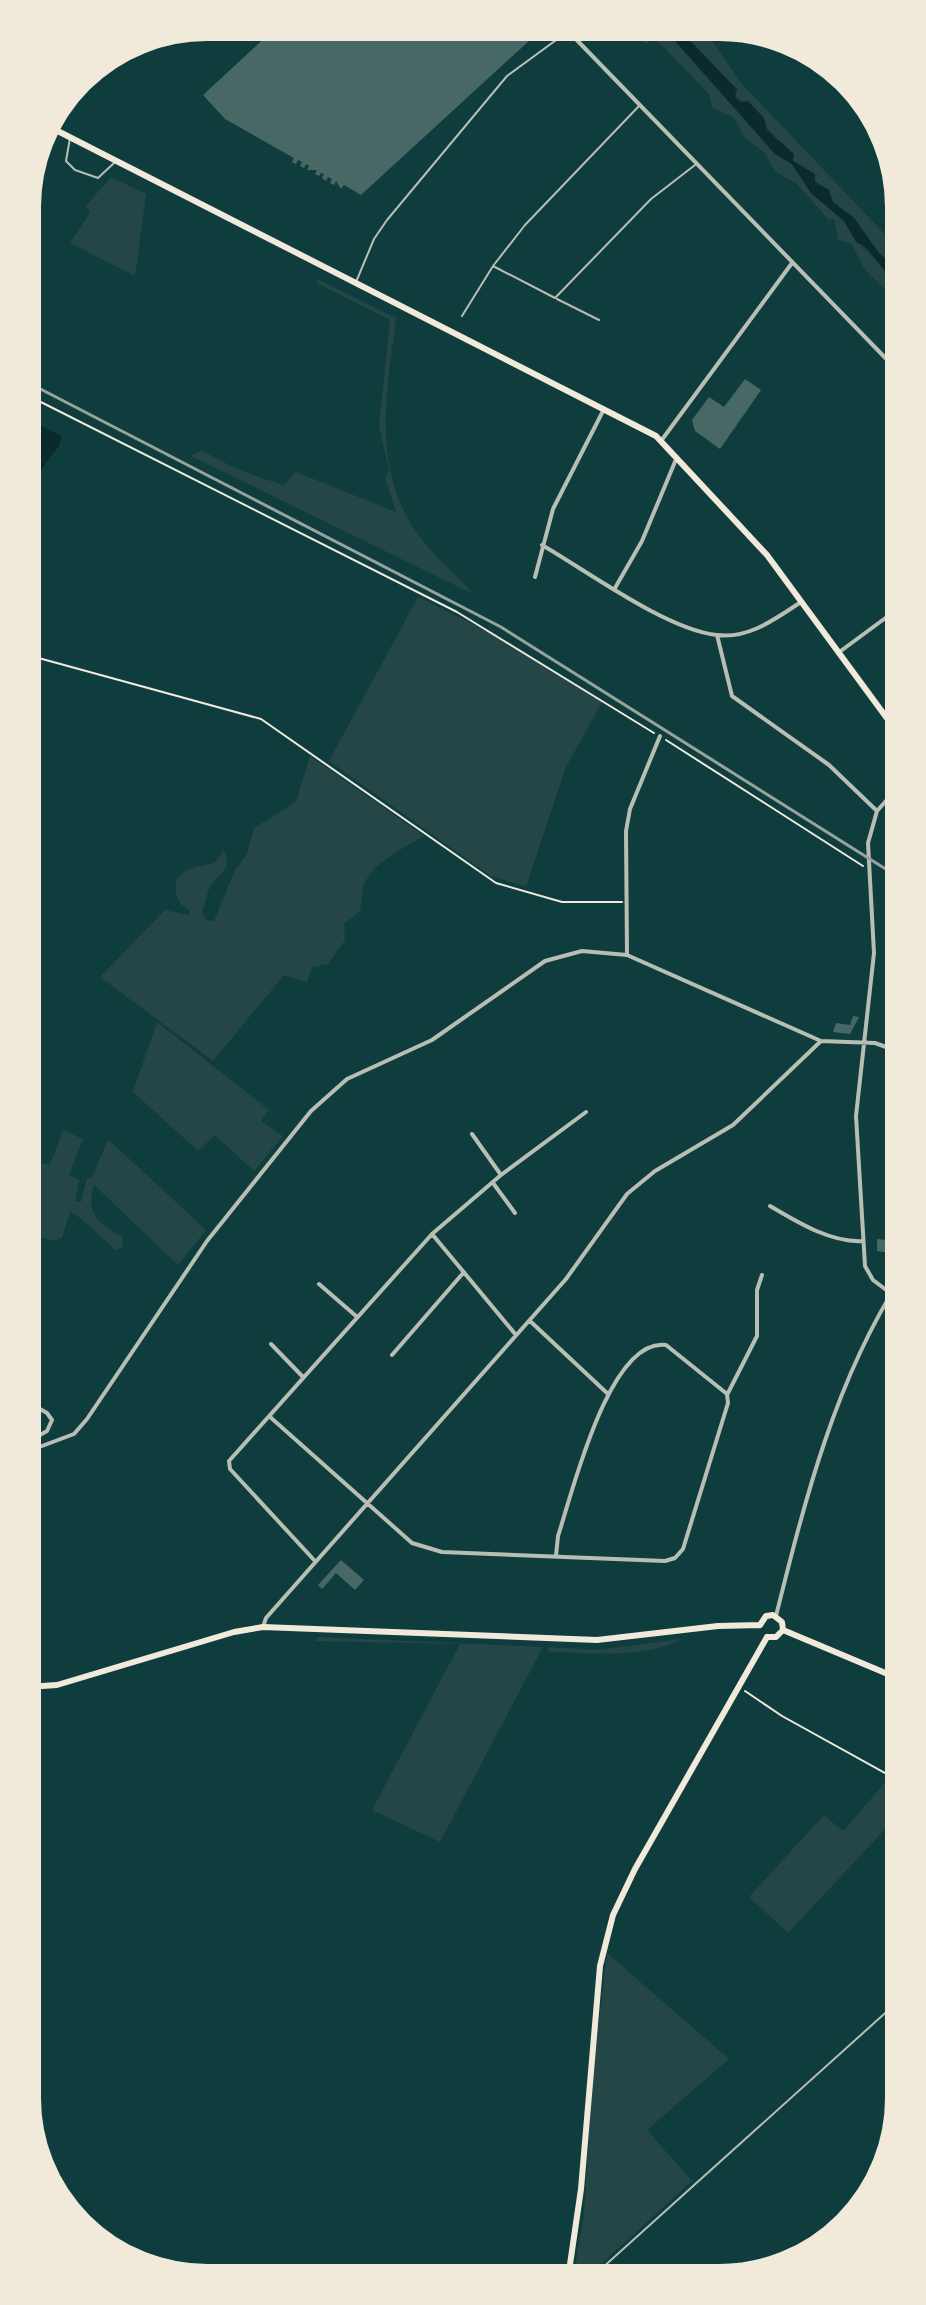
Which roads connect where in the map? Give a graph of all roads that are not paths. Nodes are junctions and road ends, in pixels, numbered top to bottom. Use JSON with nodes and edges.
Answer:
{"nodes":[{"id":1,"x":563,"y":36,"type":"edge"},
{"id":2,"x":573,"y":36,"type":"edge"},
{"id":3,"x":639,"y":106,"type":"junction"},
{"id":4,"x":55,"y":129,"type":"edge"},
{"id":5,"x":70,"y":137,"type":"junction"},
{"id":6,"x":116,"y":161,"type":"junction"},
{"id":7,"x":696,"y":164,"type":"junction"},
{"id":8,"x":792,"y":263,"type":"junction"},
{"id":9,"x":493,"y":266,"type":"junction"},
{"id":10,"x":356,"y":283,"type":"junction"},
{"id":11,"x":555,"y":298,"type":"junction"},
{"id":12,"x":462,"y":316,"type":"dead end"},
{"id":13,"x":599,"y":320,"type":"dead end"},
{"id":14,"x":890,"y":363,"type":"edge"},
{"id":15,"x":604,"y":409,"type":"junction"},
{"id":16,"x":661,"y":441,"type":"junction"},
{"id":17,"x":677,"y":457,"type":"junction"},
{"id":18,"x":542,"y":545,"type":"junction"},
{"id":19,"x":535,"y":577,"type":"dead end"},
{"id":20,"x":615,"y":588,"type":"junction"},
{"id":21,"x":801,"y":602,"type":"junction"},
{"id":22,"x":890,"y":615,"type":"edge"},
{"id":23,"x":717,"y":635,"type":"junction"},
{"id":24,"x":838,"y":653,"type":"junction"},
{"id":25,"x":890,"y":723,"type":"edge"},
{"id":26,"x":660,"y":736,"type":"road end"},
{"id":27,"x":890,"y":796,"type":"edge"},
{"id":28,"x":877,"y":811,"type":"junction"},
{"id":29,"x":627,"y":955,"type":"junction"},
{"id":30,"x":821,"y":1041,"type":"junction"},
{"id":31,"x":861,"y":1044,"type":"junction"},
{"id":32,"x":890,"y":1048,"type":"edge"},
{"id":33,"x":586,"y":1112,"type":"dead end"},
{"id":34,"x":472,"y":1134,"type":"dead end"},
{"id":35,"x":501,"y":1175,"type":"junction"},
{"id":36,"x":493,"y":1183,"type":"junction"},
{"id":37,"x":770,"y":1206,"type":"dead end"},
{"id":38,"x":515,"y":1213,"type":"dead end"},
{"id":39,"x":432,"y":1234,"type":"junction"},
{"id":40,"x":863,"y":1241,"type":"junction"},
{"id":41,"x":464,"y":1272,"type":"junction"},
{"id":42,"x":762,"y":1275,"type":"dead end"},
{"id":43,"x":319,"y":1284,"type":"dead end"},
{"id":44,"x":890,"y":1293,"type":"edge"},
{"id":45,"x":890,"y":1296,"type":"edge"},
{"id":46,"x":356,"y":1316,"type":"junction"},
{"id":47,"x":530,"y":1321,"type":"junction"},
{"id":48,"x":516,"y":1335,"type":"junction"},
{"id":49,"x":271,"y":1344,"type":"dead end"},
{"id":50,"x":392,"y":1355,"type":"dead end"},
{"id":51,"x":303,"y":1377,"type":"junction"},
{"id":52,"x":608,"y":1394,"type":"junction"},
{"id":53,"x":727,"y":1394,"type":"junction"},
{"id":54,"x":36,"y":1407,"type":"edge"},
{"id":55,"x":269,"y":1416,"type":"junction"},
{"id":56,"x":36,"y":1437,"type":"edge"},
{"id":57,"x":36,"y":1448,"type":"edge"},
{"id":58,"x":367,"y":1503,"type":"junction"},
{"id":59,"x":556,"y":1556,"type":"junction"},
{"id":60,"x":315,"y":1561,"type":"junction"},
{"id":61,"x":776,"y":1616,"type":"junction"},
{"id":62,"x":760,"y":1625,"type":"junction"},
{"id":63,"x":263,"y":1627,"type":"junction"},
{"id":64,"x":783,"y":1630,"type":"junction"},
{"id":65,"x":767,"y":1637,"type":"junction"},
{"id":66,"x":890,"y":1675,"type":"edge"},
{"id":67,"x":36,"y":1686,"type":"edge"},
{"id":68,"x":890,"y":2009,"type":"edge"},
{"id":69,"x":569,"y":2269,"type":"edge"},
{"id":70,"x":601,"y":2269,"type":"edge"}],
"edges":[{"from":1,"to":10,"type":"lane"},
{"from":2,"to":3,"type":"street"},
{"from":3,"to":7,"type":"street"},
{"from":3,"to":9,"type":"lane"},
{"from":4,"to":5,"type":"main road"},
{"from":5,"to":6,"type":"main road"},
{"from":5,"to":6,"type":"lane"},
{"from":6,"to":10,"type":"main road"},
{"from":7,"to":8,"type":"street"},
{"from":7,"to":11,"type":"lane"},
{"from":8,"to":14,"type":"street"},
{"from":8,"to":16,"type":"street"},
{"from":9,"to":11,"type":"lane"},
{"from":9,"to":12,"type":"lane"},
{"from":10,"to":15,"type":"main road"},
{"from":11,"to":13,"type":"lane"},
{"from":15,"to":16,"type":"main road"},
{"from":15,"to":18,"type":"street"},
{"from":16,"to":17,"type":"main road"},
{"from":17,"to":20,"type":"street"},
{"from":17,"to":21,"type":"main road"},
{"from":18,"to":19,"type":"street"},
{"from":18,"to":20,"type":"street"},
{"from":20,"to":23,"type":"street"},
{"from":21,"to":23,"type":"street"},
{"from":21,"to":24,"type":"main road"},
{"from":22,"to":24,"type":"street"},
{"from":23,"to":28,"type":"street"},
{"from":24,"to":25,"type":"main road"},
{"from":26,"to":29,"type":"street"},
{"from":27,"to":28,"type":"street"},
{"from":28,"to":31,"type":"street"},
{"from":29,"to":30,"type":"street"},
{"from":29,"to":57,"type":"street"},
{"from":30,"to":31,"type":"street"},
{"from":30,"to":47,"type":"street"},
{"from":31,"to":32,"type":"street"},
{"from":31,"to":40,"type":"street"},
{"from":33,"to":35,"type":"street"},
{"from":34,"to":35,"type":"street"},
{"from":35,"to":36,"type":"street"},
{"from":36,"to":38,"type":"street"},
{"from":36,"to":39,"type":"street"},
{"from":37,"to":40,"type":"street"},
{"from":39,"to":41,"type":"street"},
{"from":39,"to":46,"type":"street"},
{"from":40,"to":44,"type":"street"},
{"from":41,"to":48,"type":"street"},
{"from":41,"to":50,"type":"street"},
{"from":42,"to":53,"type":"street"},
{"from":43,"to":46,"type":"street"},
{"from":45,"to":61,"type":"street"},
{"from":46,"to":51,"type":"street"},
{"from":47,"to":48,"type":"street"},
{"from":47,"to":52,"type":"street"},
{"from":48,"to":58,"type":"street"},
{"from":49,"to":51,"type":"street"},
{"from":51,"to":55,"type":"street"},
{"from":52,"to":53,"type":"street"},
{"from":52,"to":59,"type":"street"},
{"from":53,"to":59,"type":"street"},
{"from":54,"to":56,"type":"street"},
{"from":55,"to":58,"type":"street"},
{"from":55,"to":60,"type":"street"},
{"from":58,"to":59,"type":"street"},
{"from":58,"to":60,"type":"street"},
{"from":60,"to":63,"type":"street"},
{"from":61,"to":62,"type":"main road"},
{"from":61,"to":64,"type":"main road"},
{"from":62,"to":63,"type":"main road"},
{"from":62,"to":65,"type":"main road"},
{"from":63,"to":67,"type":"main road"},
{"from":64,"to":65,"type":"main road"},
{"from":64,"to":66,"type":"main road"},
{"from":65,"to":69,"type":"main road"},
{"from":68,"to":70,"type":"lane"}]}
